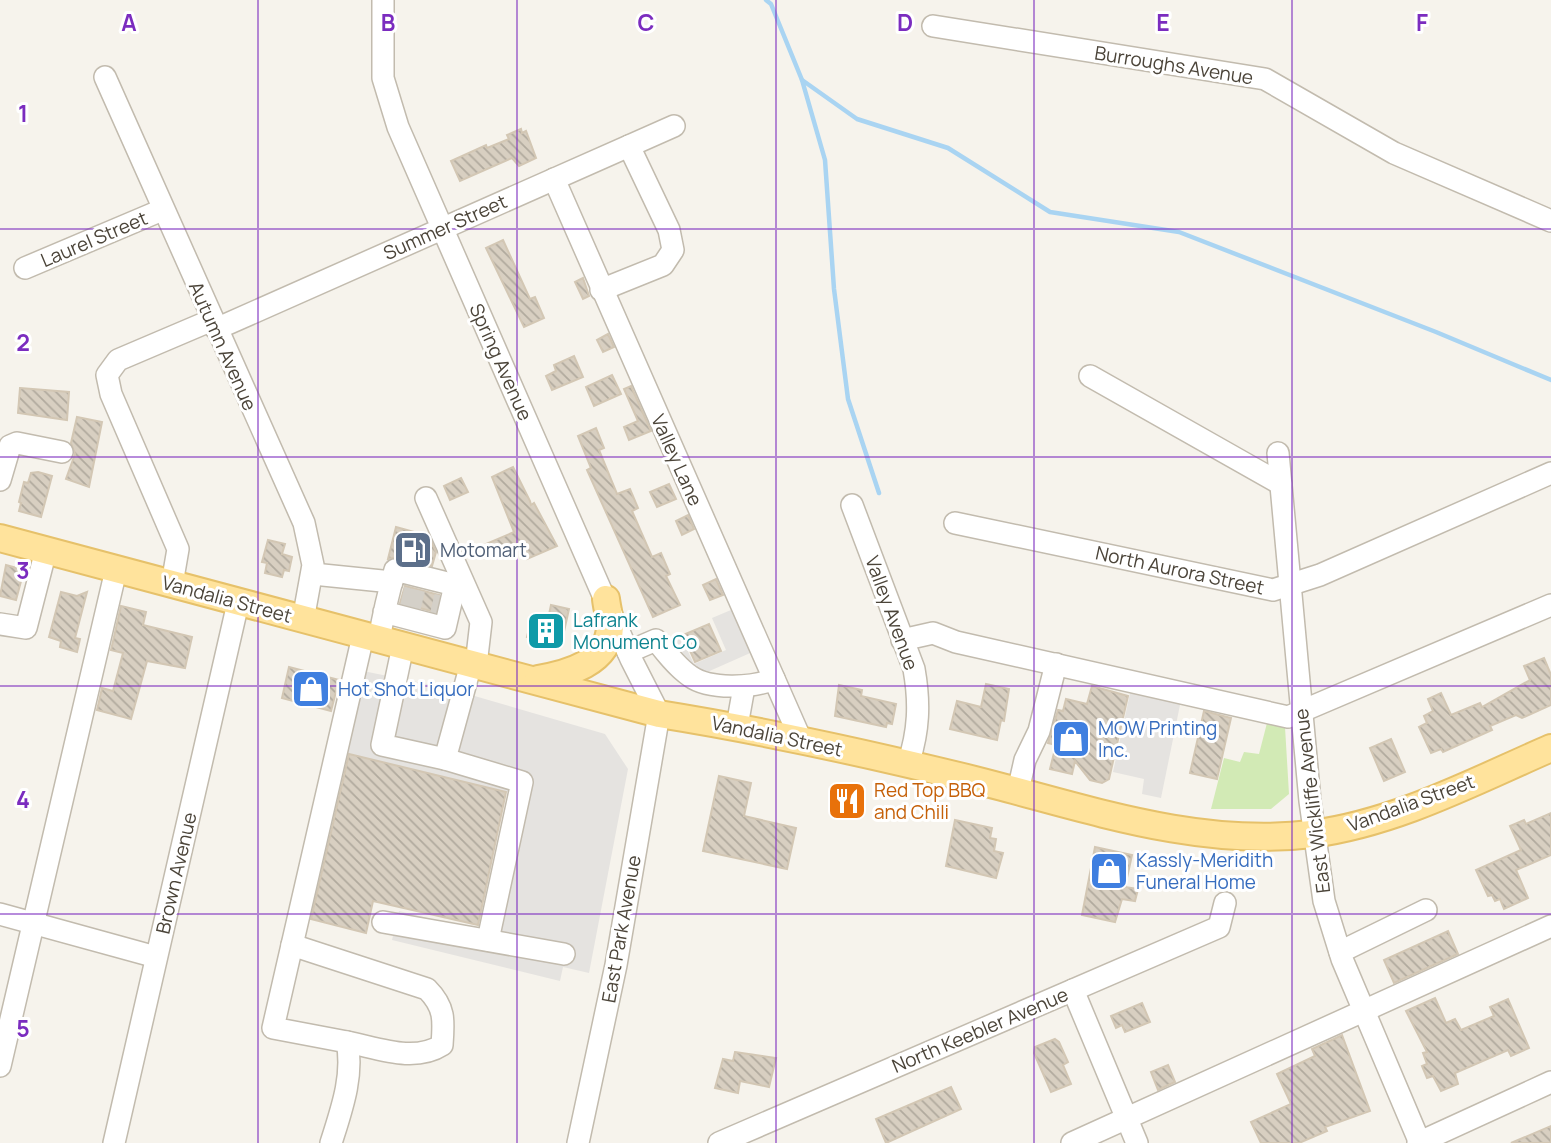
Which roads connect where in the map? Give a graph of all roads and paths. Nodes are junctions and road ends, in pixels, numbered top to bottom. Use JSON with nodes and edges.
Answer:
{"nodes":[{"id":1,"x":383,"y":0,"type":"edge"},
{"id":2,"x":933,"y":26,"type":"dead end"},
{"id":3,"x":105,"y":77,"type":"dead end"},
{"id":4,"x":674,"y":126,"type":"dead end"},
{"id":5,"x":629,"y":146,"type":"junction"},
{"id":6,"x":554,"y":178,"type":"junction"},
{"id":7,"x":162,"y":210,"type":"junction"},
{"id":8,"x":1551,"y":221,"type":"edge"},
{"id":9,"x":442,"y":229,"type":"junction"},
{"id":10,"x":25,"y":268,"type":"dead end"},
{"id":11,"x":601,"y":290,"type":"junction"},
{"id":12,"x":214,"y":324,"type":"junction"},
{"id":13,"x":1090,"y":376,"type":"dead end"},
{"id":14,"x":62,"y":452,"type":"dead end"},
{"id":15,"x":1278,"y":453,"type":"dead end"},
{"id":16,"x":1551,"y":473,"type":"edge"},
{"id":17,"x":0,"y":480,"type":"edge"},
{"id":18,"x":1281,"y":484,"type":"junction"},
{"id":19,"x":426,"y":498,"type":"dead end"},
{"id":20,"x":852,"y":505,"type":"dead end"},
{"id":21,"x":956,"y":523,"type":"dead end"},
{"id":22,"x":0,"y":538,"type":"edge"},
{"id":23,"x":46,"y":550,"type":"junction"},
{"id":24,"x":116,"y":570,"type":"junction"},
{"id":25,"x":313,"y":574,"type":"junction"},
{"id":26,"x":172,"y":584,"type":"junction"},
{"id":27,"x":460,"y":586,"type":"junction"},
{"id":28,"x":1291,"y":586,"type":"junction"},
{"id":29,"x":391,"y":596,"type":"junction"},
{"id":30,"x":606,"y":599,"type":"junction"},
{"id":31,"x":238,"y":603,"type":"junction"},
{"id":32,"x":1551,"y":605,"type":"edge"},
{"id":33,"x":303,"y":620,"type":"junction"},
{"id":34,"x":0,"y":624,"type":"edge"},
{"id":35,"x":902,"y":640,"type":"junction"},
{"id":36,"x":382,"y":641,"type":"junction"},
{"id":37,"x":628,"y":652,"type":"junction"},
{"id":38,"x":473,"y":664,"type":"junction"},
{"id":39,"x":1056,"y":664,"type":"junction"},
{"id":40,"x":774,"y":679,"type":"junction"},
{"id":41,"x":534,"y":680,"type":"junction"},
{"id":42,"x":744,"y":687,"type":"junction"},
{"id":43,"x":1301,"y":713,"type":"junction"},
{"id":44,"x":659,"y":714,"type":"junction"},
{"id":45,"x":737,"y":726,"type":"junction"},
{"id":46,"x":801,"y":740,"type":"junction"},
{"id":47,"x":1551,"y":748,"type":"edge"},
{"id":48,"x":445,"y":759,"type":"junction"},
{"id":49,"x":908,"y":764,"type":"junction"},
{"id":50,"x":1018,"y":791,"type":"junction"},
{"id":51,"x":1314,"y":834,"type":"junction"},
{"id":52,"x":1225,"y":903,"type":"dead end"},
{"id":53,"x":1426,"y":911,"type":"dead end"},
{"id":54,"x":0,"y":915,"type":"edge"},
{"id":55,"x":383,"y":922,"type":"dead end"},
{"id":56,"x":36,"y":924,"type":"junction"},
{"id":57,"x":1551,"y":926,"type":"edge"},
{"id":58,"x":488,"y":940,"type":"junction"},
{"id":59,"x":292,"y":945,"type":"junction"},
{"id":60,"x":1340,"y":952,"type":"junction"},
{"id":61,"x":564,"y":954,"type":"dead end"},
{"id":62,"x":156,"y":957,"type":"junction"},
{"id":63,"x":1073,"y":990,"type":"junction"},
{"id":64,"x":1365,"y":1012,"type":"junction"},
{"id":65,"x":347,"y":1042,"type":"junction"},
{"id":66,"x":0,"y":1066,"type":"edge"},
{"id":67,"x":1551,"y":1083,"type":"edge"},
{"id":68,"x":1126,"y":1118,"type":"junction"},
{"id":69,"x":114,"y":1143,"type":"edge"},
{"id":70,"x":331,"y":1143,"type":"edge"},
{"id":71,"x":578,"y":1143,"type":"edge"},
{"id":72,"x":719,"y":1143,"type":"edge"},
{"id":73,"x":1072,"y":1143,"type":"edge"},
{"id":74,"x":1137,"y":1143,"type":"edge"},
{"id":75,"x":1419,"y":1143,"type":"edge"}],
"edges":[{"from":1,"to":9,"type":"street","name":"Spring Avenue"},
{"from":2,"to":8,"type":"street","name":"Burroughs Avenue"},
{"from":3,"to":7,"type":"street","name":"Autumn Avenue"},
{"from":4,"to":5,"type":"street","name":"Summer Street"},
{"from":5,"to":6,"type":"street","name":"Summer Street"},
{"from":5,"to":11,"type":"street"},
{"from":6,"to":9,"type":"street","name":"Summer Street"},
{"from":6,"to":11,"type":"street","name":"Valley Lane"},
{"from":7,"to":10,"type":"street","name":"Laurel Street"},
{"from":7,"to":12,"type":"street","name":"Autumn Avenue"},
{"from":9,"to":12,"type":"street","name":"Summer Street"},
{"from":9,"to":30,"type":"street","name":"Spring Avenue"},
{"from":11,"to":40,"type":"street","name":"Valley Lane"},
{"from":12,"to":25,"type":"street","name":"Autumn Avenue"},
{"from":12,"to":26,"type":"street","name":"Summer Street"},
{"from":13,"to":18,"type":"street"},
{"from":14,"to":17,"type":"street"},
{"from":15,"to":18,"type":"street","name":"East Wickliffe Avenue"},
{"from":16,"to":28,"type":"street","name":"North Aurora Street"},
{"from":18,"to":28,"type":"street","name":"East Wickliffe Avenue"},
{"from":19,"to":27,"type":"street"},
{"from":20,"to":35,"type":"street","name":"Valley Avenue"},
{"from":21,"to":28,"type":"street","name":"North Aurora Street"},
{"from":22,"to":23,"type":"main road","name":"Vandalia Street"},
{"from":23,"to":24,"type":"main road","name":"Vandalia Street"},
{"from":23,"to":34,"type":"street"},
{"from":24,"to":26,"type":"main road","name":"Vandalia Street"},
{"from":24,"to":56,"type":"street"},
{"from":25,"to":29,"type":"street"},
{"from":25,"to":33,"type":"street","name":"Autumn Avenue"},
{"from":26,"to":31,"type":"main road","name":"Vandalia Street"},
{"from":27,"to":29,"type":"street"},
{"from":27,"to":29,"type":"street"},
{"from":27,"to":38,"type":"street"},
{"from":28,"to":43,"type":"street","name":"East Wickliffe Avenue"},
{"from":29,"to":36,"type":"street"},
{"from":30,"to":37,"type":"street","name":"Spring Avenue"},
{"from":30,"to":41,"type":"main road"},
{"from":31,"to":33,"type":"main road","name":"Vandalia Street"},
{"from":31,"to":62,"type":"street","name":"Brown Avenue"},
{"from":32,"to":43,"type":"street"},
{"from":33,"to":36,"type":"main road","name":"Vandalia Street"},
{"from":35,"to":39,"type":"street"},
{"from":35,"to":49,"type":"street","name":"Valley Avenue"},
{"from":36,"to":38,"type":"main road","name":"Vandalia Street"},
{"from":36,"to":48,"type":"street"},
{"from":36,"to":59,"type":"street"},
{"from":37,"to":42,"type":"street"},
{"from":37,"to":44,"type":"street","name":"Spring Avenue"},
{"from":38,"to":41,"type":"main road","name":"Vandalia Street"},
{"from":38,"to":48,"type":"street"},
{"from":39,"to":43,"type":"street"},
{"from":39,"to":50,"type":"street"},
{"from":40,"to":42,"type":"street"},
{"from":40,"to":46,"type":"street","name":"Valley Lane"},
{"from":41,"to":44,"type":"main road","name":"Vandalia Street"},
{"from":42,"to":45,"type":"street"},
{"from":43,"to":51,"type":"street","name":"East Wickliffe Avenue"},
{"from":44,"to":45,"type":"main road","name":"Vandalia Street"},
{"from":44,"to":71,"type":"street","name":"East Park Avenue"},
{"from":45,"to":46,"type":"main road","name":"Vandalia Street"},
{"from":46,"to":49,"type":"main road","name":"Vandalia Street"},
{"from":47,"to":51,"type":"main road","name":"Vandalia Street"},
{"from":48,"to":58,"type":"street"},
{"from":49,"to":50,"type":"main road","name":"Vandalia Street"},
{"from":50,"to":51,"type":"main road","name":"Vandalia Street"},
{"from":51,"to":60,"type":"street","name":"East Wickliffe Avenue"},
{"from":52,"to":63,"type":"street","name":"North Keebler Avenue"},
{"from":53,"to":60,"type":"street"},
{"from":54,"to":56,"type":"street"},
{"from":55,"to":58,"type":"street"},
{"from":56,"to":62,"type":"street"},
{"from":56,"to":66,"type":"street"},
{"from":57,"to":64,"type":"street"},
{"from":58,"to":61,"type":"street"},
{"from":59,"to":65,"type":"street"},
{"from":59,"to":65,"type":"street"},
{"from":60,"to":64,"type":"street","name":"East Wickliffe Avenue"},
{"from":62,"to":69,"type":"street","name":"Brown Avenue"},
{"from":63,"to":68,"type":"street"},
{"from":63,"to":72,"type":"street","name":"North Keebler Avenue"},
{"from":64,"to":68,"type":"street"},
{"from":64,"to":75,"type":"street","name":"East Wickliffe Avenue"},
{"from":65,"to":70,"type":"street"},
{"from":67,"to":75,"type":"street"},
{"from":68,"to":73,"type":"street"},
{"from":68,"to":74,"type":"street"}]}
